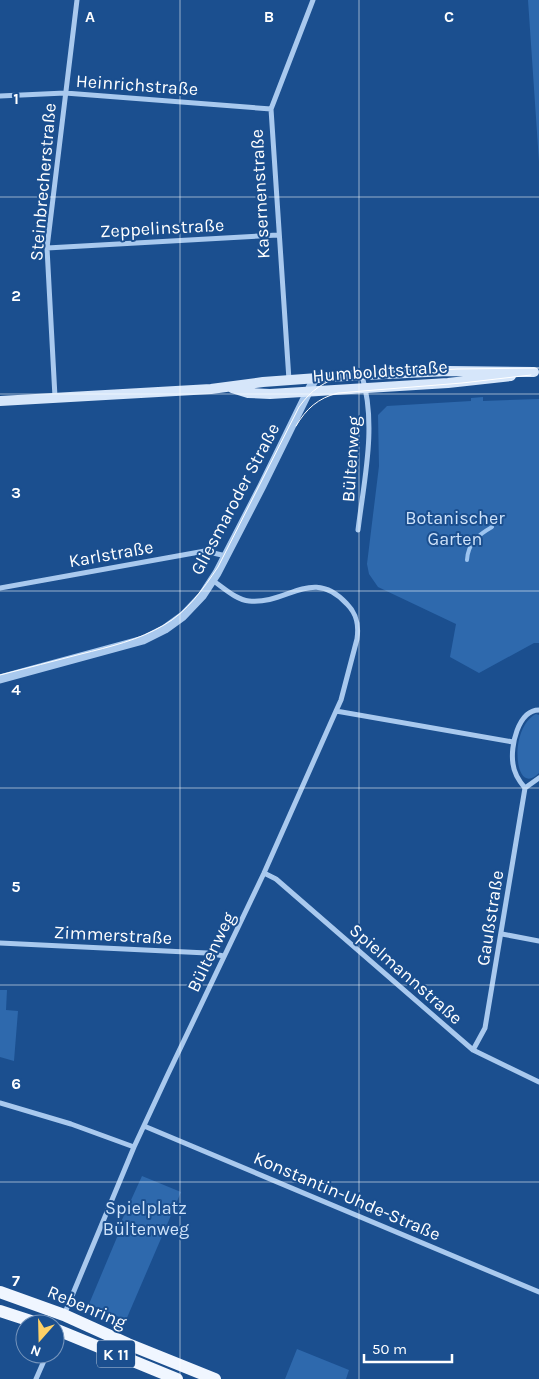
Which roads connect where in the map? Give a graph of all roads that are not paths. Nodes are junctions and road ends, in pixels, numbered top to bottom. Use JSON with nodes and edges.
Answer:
{"nodes":[{"id":1,"x":76,"y":0,"type":"edge"},
{"id":2,"x":313,"y":0,"type":"edge"},
{"id":3,"x":65,"y":93,"type":"junction"},
{"id":4,"x":0,"y":96,"type":"edge"},
{"id":5,"x":271,"y":109,"type":"junction"},
{"id":6,"x":278,"y":235,"type":"junction"},
{"id":7,"x":47,"y":248,"type":"junction"},
{"id":8,"x":537,"y":372,"type":"edge"},
{"id":9,"x":362,"y":376,"type":"junction"},
{"id":10,"x":315,"y":378,"type":"junction"},
{"id":11,"x":288,"y":380,"type":"junction"},
{"id":12,"x":228,"y":387,"type":"junction"},
{"id":13,"x":366,"y":389,"type":"junction"},
{"id":14,"x":308,"y":392,"type":"junction"},
{"id":15,"x":290,"y":393,"type":"junction"},
{"id":16,"x":55,"y":398,"type":"junction"},
{"id":17,"x":0,"y":402,"type":"edge"},
{"id":18,"x":358,"y":530,"type":"dead end"},
{"id":19,"x":226,"y":556,"type":"junction"},
{"id":20,"x":212,"y":580,"type":"junction"},
{"id":21,"x":0,"y":588,"type":"edge"},
{"id":22,"x":0,"y":679,"type":"edge"},
{"id":23,"x":539,"y":710,"type":"edge"},
{"id":24,"x":336,"y":711,"type":"junction"},
{"id":25,"x":513,"y":742,"type":"junction"},
{"id":26,"x":539,"y":778,"type":"edge"},
{"id":27,"x":525,"y":788,"type":"junction"},
{"id":28,"x":264,"y":873,"type":"junction"},
{"id":29,"x":502,"y":934,"type":"junction"},
{"id":30,"x":539,"y":941,"type":"edge"},
{"id":31,"x":0,"y":943,"type":"edge"},
{"id":32,"x":224,"y":956,"type":"junction"},
{"id":33,"x":473,"y":1050,"type":"junction"},
{"id":34,"x":539,"y":1082,"type":"edge"},
{"id":35,"x":0,"y":1103,"type":"edge"},
{"id":36,"x":144,"y":1126,"type":"junction"},
{"id":37,"x":134,"y":1147,"type":"junction"},
{"id":38,"x":0,"y":1292,"type":"edge"},
{"id":39,"x":539,"y":1292,"type":"edge"},
{"id":40,"x":0,"y":1311,"type":"edge"},
{"id":41,"x":61,"y":1314,"type":"edge"},
{"id":42,"x":64,"y":1314,"type":"edge"},
{"id":43,"x":65,"y":1315,"type":"edge"},
{"id":44,"x":15,"y":1316,"type":"edge"},
{"id":45,"x":65,"y":1336,"type":"edge"},
{"id":46,"x":43,"y":1364,"type":"edge"},
{"id":47,"x":36,"y":1379,"type":"edge"},
{"id":48,"x":176,"y":1379,"type":"edge"},
{"id":49,"x":215,"y":1379,"type":"edge"}],
"edges":[{"from":1,"to":3,"type":"street","name":"Steinbrecherstraße"},
{"from":2,"to":5,"type":"street","name":"Kasernenstraße"},
{"from":3,"to":4,"type":"street","name":"Heinrichstraße"},
{"from":3,"to":5,"type":"street","name":"Heinrichstraße"},
{"from":3,"to":7,"type":"street","name":"Steinbrecherstraße"},
{"from":5,"to":6,"type":"street","name":"Kasernenstraße"},
{"from":6,"to":7,"type":"street","name":"Zeppelinstraße"},
{"from":6,"to":11,"type":"street","name":"Kasernenstraße"},
{"from":7,"to":16,"type":"street","name":"Steinbrecherstraße"},
{"from":8,"to":9,"type":"main road","name":"Humboldtstraße"},
{"from":8,"to":13,"type":"main road","name":"Humboldtstraße"},
{"from":9,"to":10,"type":"main road","name":"Humboldtstraße"},
{"from":9,"to":13,"type":"street","name":"Bültenweg"},
{"from":10,"to":11,"type":"main road","name":"Humboldtstraße"},
{"from":10,"to":14,"type":"street","name":"Gliesmaroder Straße"},
{"from":11,"to":12,"type":"main road","name":"Humboldtstraße"},
{"from":11,"to":15,"type":"main road","name":"Kasernenstraße"},
{"from":12,"to":15,"type":"main road","name":"Humboldtstraße"},
{"from":12,"to":16,"type":"main road","name":"Humboldtstraße"},
{"from":13,"to":14,"type":"main road","name":"Humboldtstraße"},
{"from":13,"to":18,"type":"street","name":"Bültenweg"},
{"from":14,"to":15,"type":"main road","name":"Humboldtstraße"},
{"from":14,"to":19,"type":"street","name":"Gliesmaroder Straße"},
{"from":16,"to":17,"type":"main road","name":"Humboldtstraße"},
{"from":19,"to":20,"type":"street","name":"Gliesmaroder Straße"},
{"from":19,"to":21,"type":"street","name":"Karlstraße"},
{"from":20,"to":22,"type":"street","name":"Gliesmaroder Straße"},
{"from":20,"to":24,"type":"street","name":"Bültenweg"},
{"from":23,"to":25,"type":"street"},
{"from":24,"to":25,"type":"street"},
{"from":24,"to":28,"type":"street","name":"Bültenweg"},
{"from":25,"to":27,"type":"street"},
{"from":26,"to":27,"type":"street"},
{"from":27,"to":29,"type":"street","name":"Gaußstraße"},
{"from":28,"to":32,"type":"street","name":"Bültenweg"},
{"from":28,"to":33,"type":"street","name":"Spielmannstraße"},
{"from":29,"to":30,"type":"street"},
{"from":29,"to":33,"type":"street","name":"Gaußstraße"},
{"from":31,"to":32,"type":"street","name":"Zimmerstraße"},
{"from":32,"to":36,"type":"street","name":"Bültenweg"},
{"from":33,"to":34,"type":"street","name":"Spielmannstraße"},
{"from":35,"to":37,"type":"street"},
{"from":36,"to":37,"type":"street","name":"Bültenweg"},
{"from":36,"to":39,"type":"street","name":"Konstantin-Uhde-Straße"},
{"from":37,"to":42,"type":"street","name":"Bültenweg"},
{"from":38,"to":41,"type":"main road","name":"Rebenring","number":"K 11"},
{"from":40,"to":44,"type":"main road","name":"Rebenring"},
{"from":43,"to":49,"type":"main road","name":"Rebenring","number":"K 11"},
{"from":45,"to":48,"type":"main road","name":"Rebenring","number":"K 11"},
{"from":46,"to":47,"type":"street"}]}
